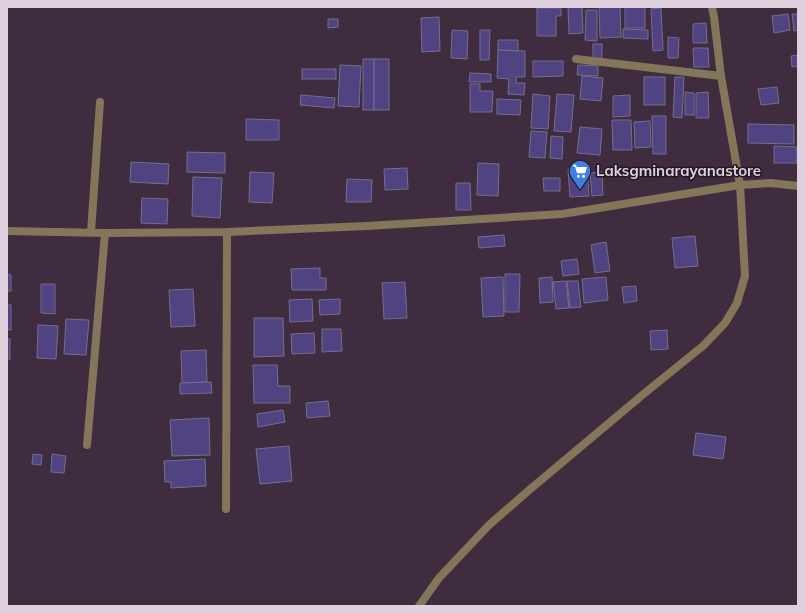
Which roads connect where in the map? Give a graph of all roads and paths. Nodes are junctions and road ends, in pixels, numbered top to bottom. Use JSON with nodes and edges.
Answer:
{"nodes":[{"id":1,"x":712,"y":7,"type":"edge"},
{"id":2,"x":576,"y":59,"type":"dead end"},
{"id":3,"x":721,"y":76,"type":"junction"},
{"id":4,"x":100,"y":102,"type":"dead end"},
{"id":5,"x":740,"y":185,"type":"junction"},
{"id":6,"x":798,"y":186,"type":"edge"},
{"id":7,"x":7,"y":230,"type":"edge"},
{"id":8,"x":91,"y":232,"type":"junction"},
{"id":9,"x":227,"y":232,"type":"junction"},
{"id":10,"x":105,"y":233,"type":"junction"},
{"id":11,"x":87,"y":445,"type":"dead end"},
{"id":12,"x":226,"y":509,"type":"dead end"},
{"id":13,"x":420,"y":606,"type":"edge"}],
"edges":[{"from":1,"to":3,"type":"street"},
{"from":2,"to":3,"type":"street"},
{"from":3,"to":5,"type":"street"},
{"from":4,"to":8,"type":"street"},
{"from":5,"to":6,"type":"street"},
{"from":5,"to":9,"type":"street"},
{"from":5,"to":13,"type":"street"},
{"from":7,"to":8,"type":"street"},
{"from":8,"to":10,"type":"street"},
{"from":9,"to":10,"type":"street"},
{"from":9,"to":12,"type":"street"},
{"from":10,"to":11,"type":"street"}]}
